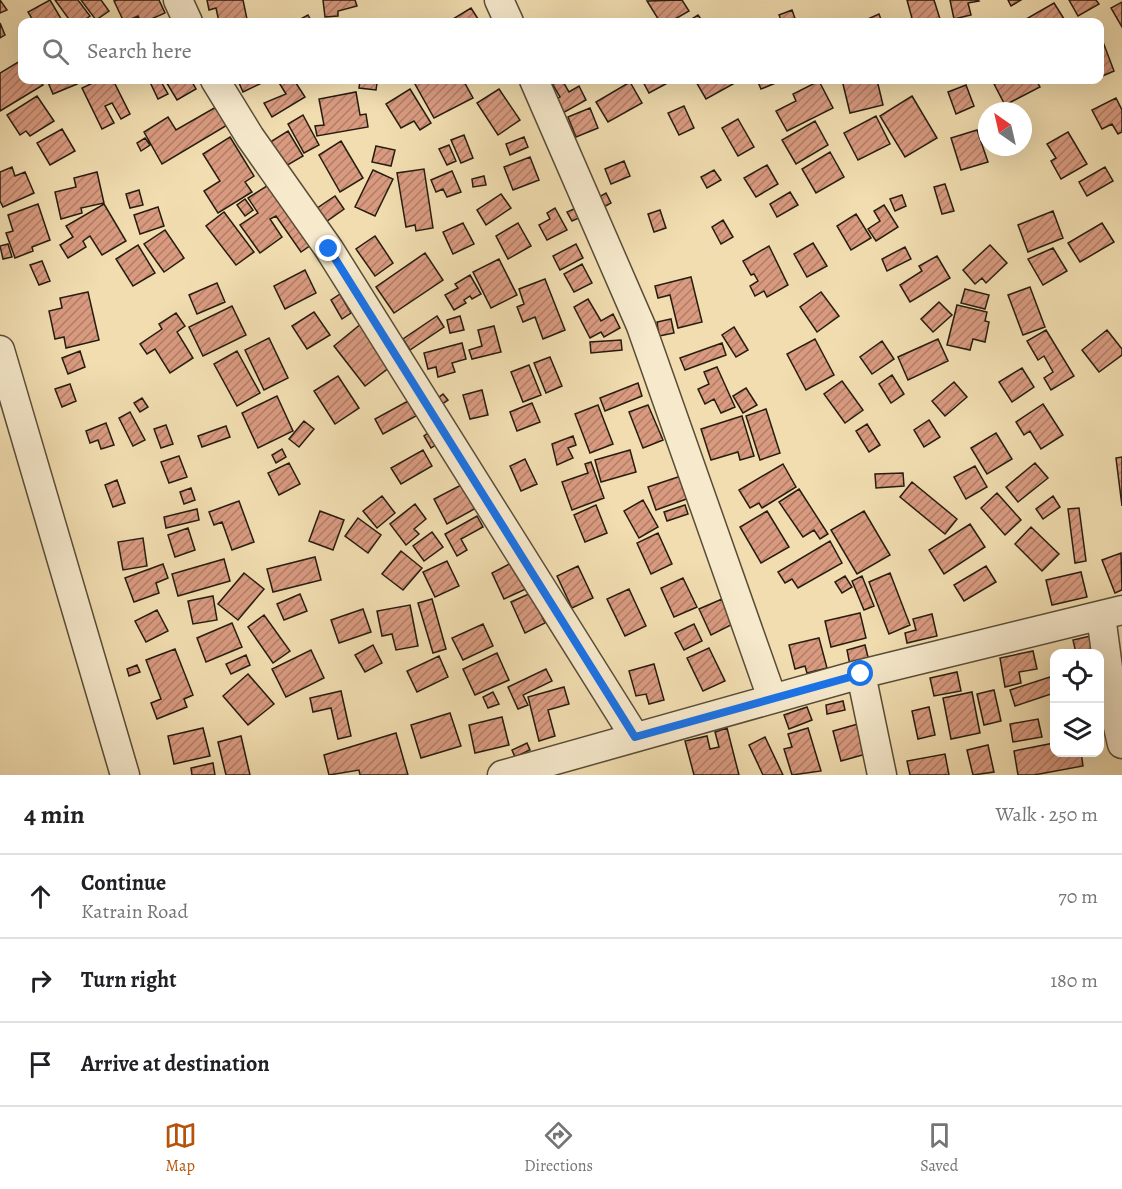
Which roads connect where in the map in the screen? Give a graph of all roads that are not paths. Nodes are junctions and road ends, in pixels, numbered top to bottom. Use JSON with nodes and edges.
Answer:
{"nodes":[{"id":1,"x":178,"y":0,"type":"edge"},
{"id":2,"x":499,"y":0,"type":"edge"},
{"id":3,"x":186,"y":18,"type":"edge"},
{"id":4,"x":507,"y":18,"type":"edge"},
{"id":5,"x":217,"y":84,"type":"edge"},
{"id":6,"x":536,"y":84,"type":"edge"},
{"id":7,"x":0,"y":350,"type":"edge"},
{"id":8,"x":1111,"y":613,"type":"edge"},
{"id":9,"x":861,"y":674,"type":"junction"},
{"id":10,"x":772,"y":698,"type":"junction"},
{"id":11,"x":635,"y":737,"type":"junction"},
{"id":12,"x":1122,"y":744,"type":"edge"},
{"id":13,"x":126,"y":775,"type":"edge"},
{"id":14,"x":502,"y":775,"type":"edge"},
{"id":15,"x":882,"y":775,"type":"edge"}],
"edges":[{"from":1,"to":3,"type":"street"},
{"from":2,"to":4,"type":"street"},
{"from":5,"to":11,"type":"street"},
{"from":6,"to":10,"type":"street"},
{"from":7,"to":13,"type":"street"},
{"from":8,"to":9,"type":"street"},
{"from":8,"to":12,"type":"street"},
{"from":9,"to":10,"type":"street"},
{"from":9,"to":15,"type":"street"},
{"from":10,"to":11,"type":"street"},
{"from":11,"to":14,"type":"street"}]}
